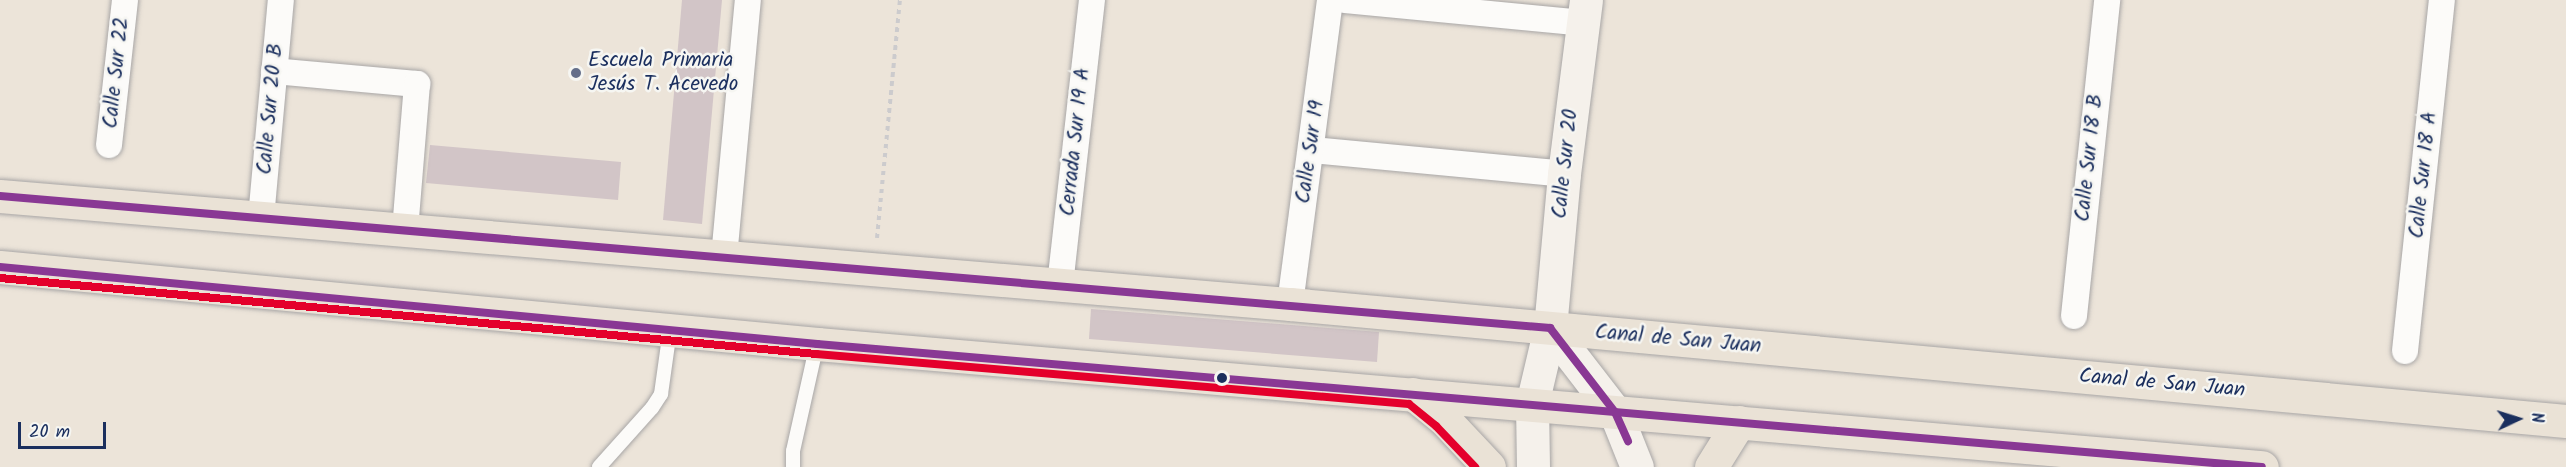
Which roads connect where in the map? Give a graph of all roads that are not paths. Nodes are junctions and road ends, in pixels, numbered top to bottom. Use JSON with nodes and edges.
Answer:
{"nodes":[{"id":1,"x":125,"y":0,"type":"edge"},
{"id":2,"x":281,"y":0,"type":"edge"},
{"id":3,"x":748,"y":0,"type":"edge"},
{"id":4,"x":1092,"y":0,"type":"edge"},
{"id":5,"x":1330,"y":0,"type":"edge"},
{"id":6,"x":1345,"y":0,"type":"edge"},
{"id":7,"x":2107,"y":0,"type":"edge"},
{"id":8,"x":2442,"y":0,"type":"edge"},
{"id":9,"x":1584,"y":11,"type":"edge"},
{"id":10,"x":274,"y":71,"type":"junction"},
{"id":11,"x":109,"y":145,"type":"dead end"},
{"id":12,"x":1312,"y":150,"type":"junction"},
{"id":13,"x":1564,"y":174,"type":"junction"},
{"id":14,"x":0,"y":196,"type":"edge"},
{"id":15,"x":261,"y":218,"type":"junction"},
{"id":16,"x":405,"y":229,"type":"junction"},
{"id":17,"x":724,"y":257,"type":"junction"},
{"id":18,"x":0,"y":267,"type":"edge"},
{"id":19,"x":1060,"y":285,"type":"junction"},
{"id":20,"x":1290,"y":304,"type":"junction"},
{"id":21,"x":2074,"y":316,"type":"dead end"},
{"id":22,"x":1550,"y":328,"type":"junction"},
{"id":23,"x":670,"y":330,"type":"junction"},
{"id":24,"x":817,"y":344,"type":"junction"},
{"id":25,"x":2405,"y":351,"type":"dead end"},
{"id":26,"x":1413,"y":394,"type":"junction"},
{"id":27,"x":1532,"y":404,"type":"junction"},
{"id":28,"x":1615,"y":412,"type":"junction"},
{"id":29,"x":2566,"y":420,"type":"edge"},
{"id":30,"x":1739,"y":422,"type":"junction"},
{"id":31,"x":2076,"y":459,"type":"edge"},
{"id":32,"x":599,"y":467,"type":"edge"},
{"id":33,"x":793,"y":467,"type":"edge"},
{"id":34,"x":1489,"y":467,"type":"edge"},
{"id":35,"x":1533,"y":467,"type":"edge"},
{"id":36,"x":1637,"y":467,"type":"edge"},
{"id":37,"x":1711,"y":467,"type":"edge"},
{"id":38,"x":2262,"y":467,"type":"edge"}],
"edges":[{"from":1,"to":11,"type":"street","name":"Calle Sur 22"},
{"from":2,"to":10,"type":"street","name":"Calle Sur 20 B"},
{"from":3,"to":17,"type":"street"},
{"from":4,"to":19,"type":"street","name":"Cerrada Sur 19 A"},
{"from":5,"to":12,"type":"street","name":"Calle Sur 19"},
{"from":6,"to":9,"type":"street"},
{"from":7,"to":21,"type":"street","name":"Calle Sur 18 B"},
{"from":8,"to":25,"type":"street","name":"Calle Sur 18 A"},
{"from":9,"to":13,"type":"street","name":"Calle Sur 20"},
{"from":10,"to":15,"type":"street","name":"Calle Sur 20 B"},
{"from":10,"to":16,"type":"street"},
{"from":12,"to":13,"type":"street"},
{"from":12,"to":20,"type":"street","name":"Calle Sur 19"},
{"from":13,"to":22,"type":"street","name":"Calle Sur 20"},
{"from":14,"to":15,"type":"main road","name":"Canal de San Juan"},
{"from":15,"to":16,"type":"main road","name":"Canal de San Juan"},
{"from":16,"to":17,"type":"main road","name":"Canal de San Juan"},
{"from":17,"to":19,"type":"main road","name":"Canal de San Juan"},
{"from":18,"to":23,"type":"main road"},
{"from":19,"to":20,"type":"main road","name":"Canal de San Juan"},
{"from":20,"to":22,"type":"main road","name":"Canal de San Juan"},
{"from":22,"to":27,"type":"street","name":"Calle Sur 20"},
{"from":22,"to":28,"type":"street"},
{"from":22,"to":29,"type":"main road","name":"Canal de San Juan"},
{"from":23,"to":24,"type":"main road"},
{"from":23,"to":32,"type":"lane"},
{"from":24,"to":26,"type":"main road"},
{"from":24,"to":33,"type":"lane"},
{"from":26,"to":27,"type":"main road"},
{"from":26,"to":34,"type":"main road"},
{"from":27,"to":28,"type":"main road"},
{"from":27,"to":35,"type":"street","name":"Calle Sur 20"},
{"from":28,"to":30,"type":"main road"},
{"from":28,"to":36,"type":"street"},
{"from":30,"to":31,"type":"main road"},
{"from":30,"to":37,"type":"main road"},
{"from":31,"to":38,"type":"main road"}]}
